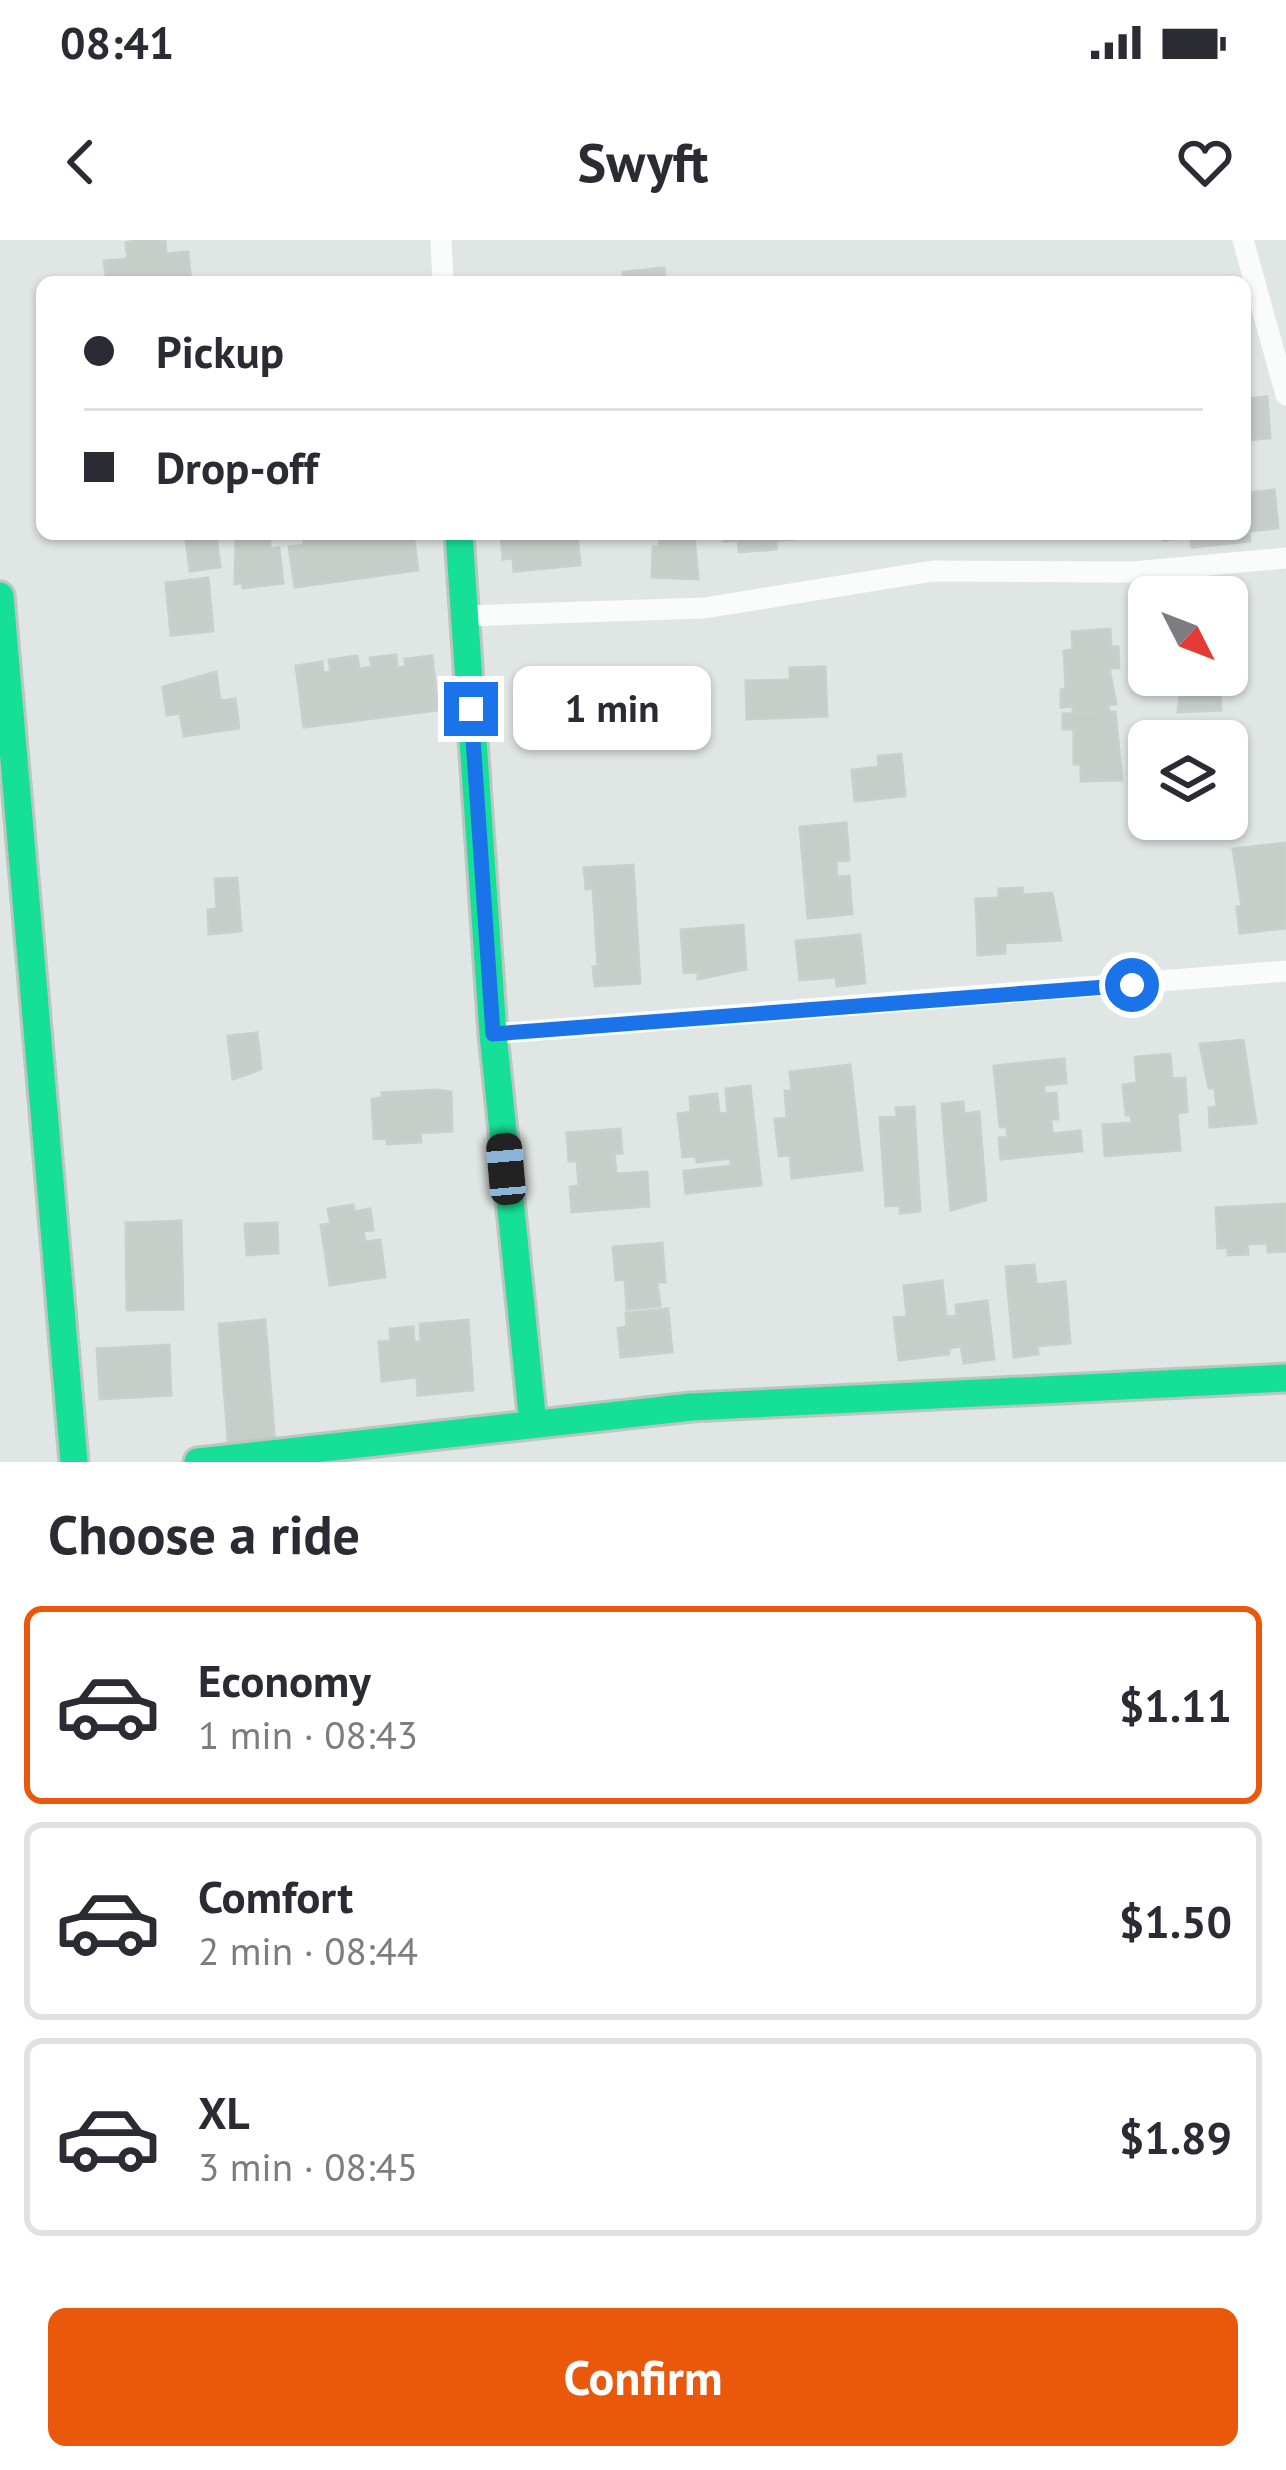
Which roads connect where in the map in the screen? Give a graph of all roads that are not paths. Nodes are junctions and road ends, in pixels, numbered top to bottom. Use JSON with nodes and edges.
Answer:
{"nodes":[{"id":1,"x":441,"y":240,"type":"edge"},
{"id":2,"x":1243,"y":240,"type":"edge"},
{"id":3,"x":442,"y":276,"type":"edge"},
{"id":4,"x":1286,"y":395,"type":"edge"},
{"id":5,"x":459,"y":540,"type":"edge"},
{"id":6,"x":1286,"y":558,"type":"edge"},
{"id":7,"x":0,"y":596,"type":"edge"},
{"id":8,"x":464,"y":616,"type":"junction"},
{"id":9,"x":1286,"y":971,"type":"edge"},
{"id":10,"x":493,"y":1034,"type":"junction"},
{"id":11,"x":1286,"y":1378,"type":"edge"},
{"id":12,"x":533,"y":1424,"type":"junction"},
{"id":13,"x":74,"y":1462,"type":"edge"},
{"id":14,"x":198,"y":1462,"type":"edge"}],
"edges":[{"from":1,"to":3,"type":"street"},
{"from":2,"to":4,"type":"street"},
{"from":5,"to":8,"type":"street"},
{"from":6,"to":8,"type":"street"},
{"from":7,"to":13,"type":"street"},
{"from":8,"to":10,"type":"street"},
{"from":9,"to":10,"type":"street"},
{"from":10,"to":12,"type":"street"},
{"from":11,"to":12,"type":"street"},
{"from":12,"to":14,"type":"street"}]}
